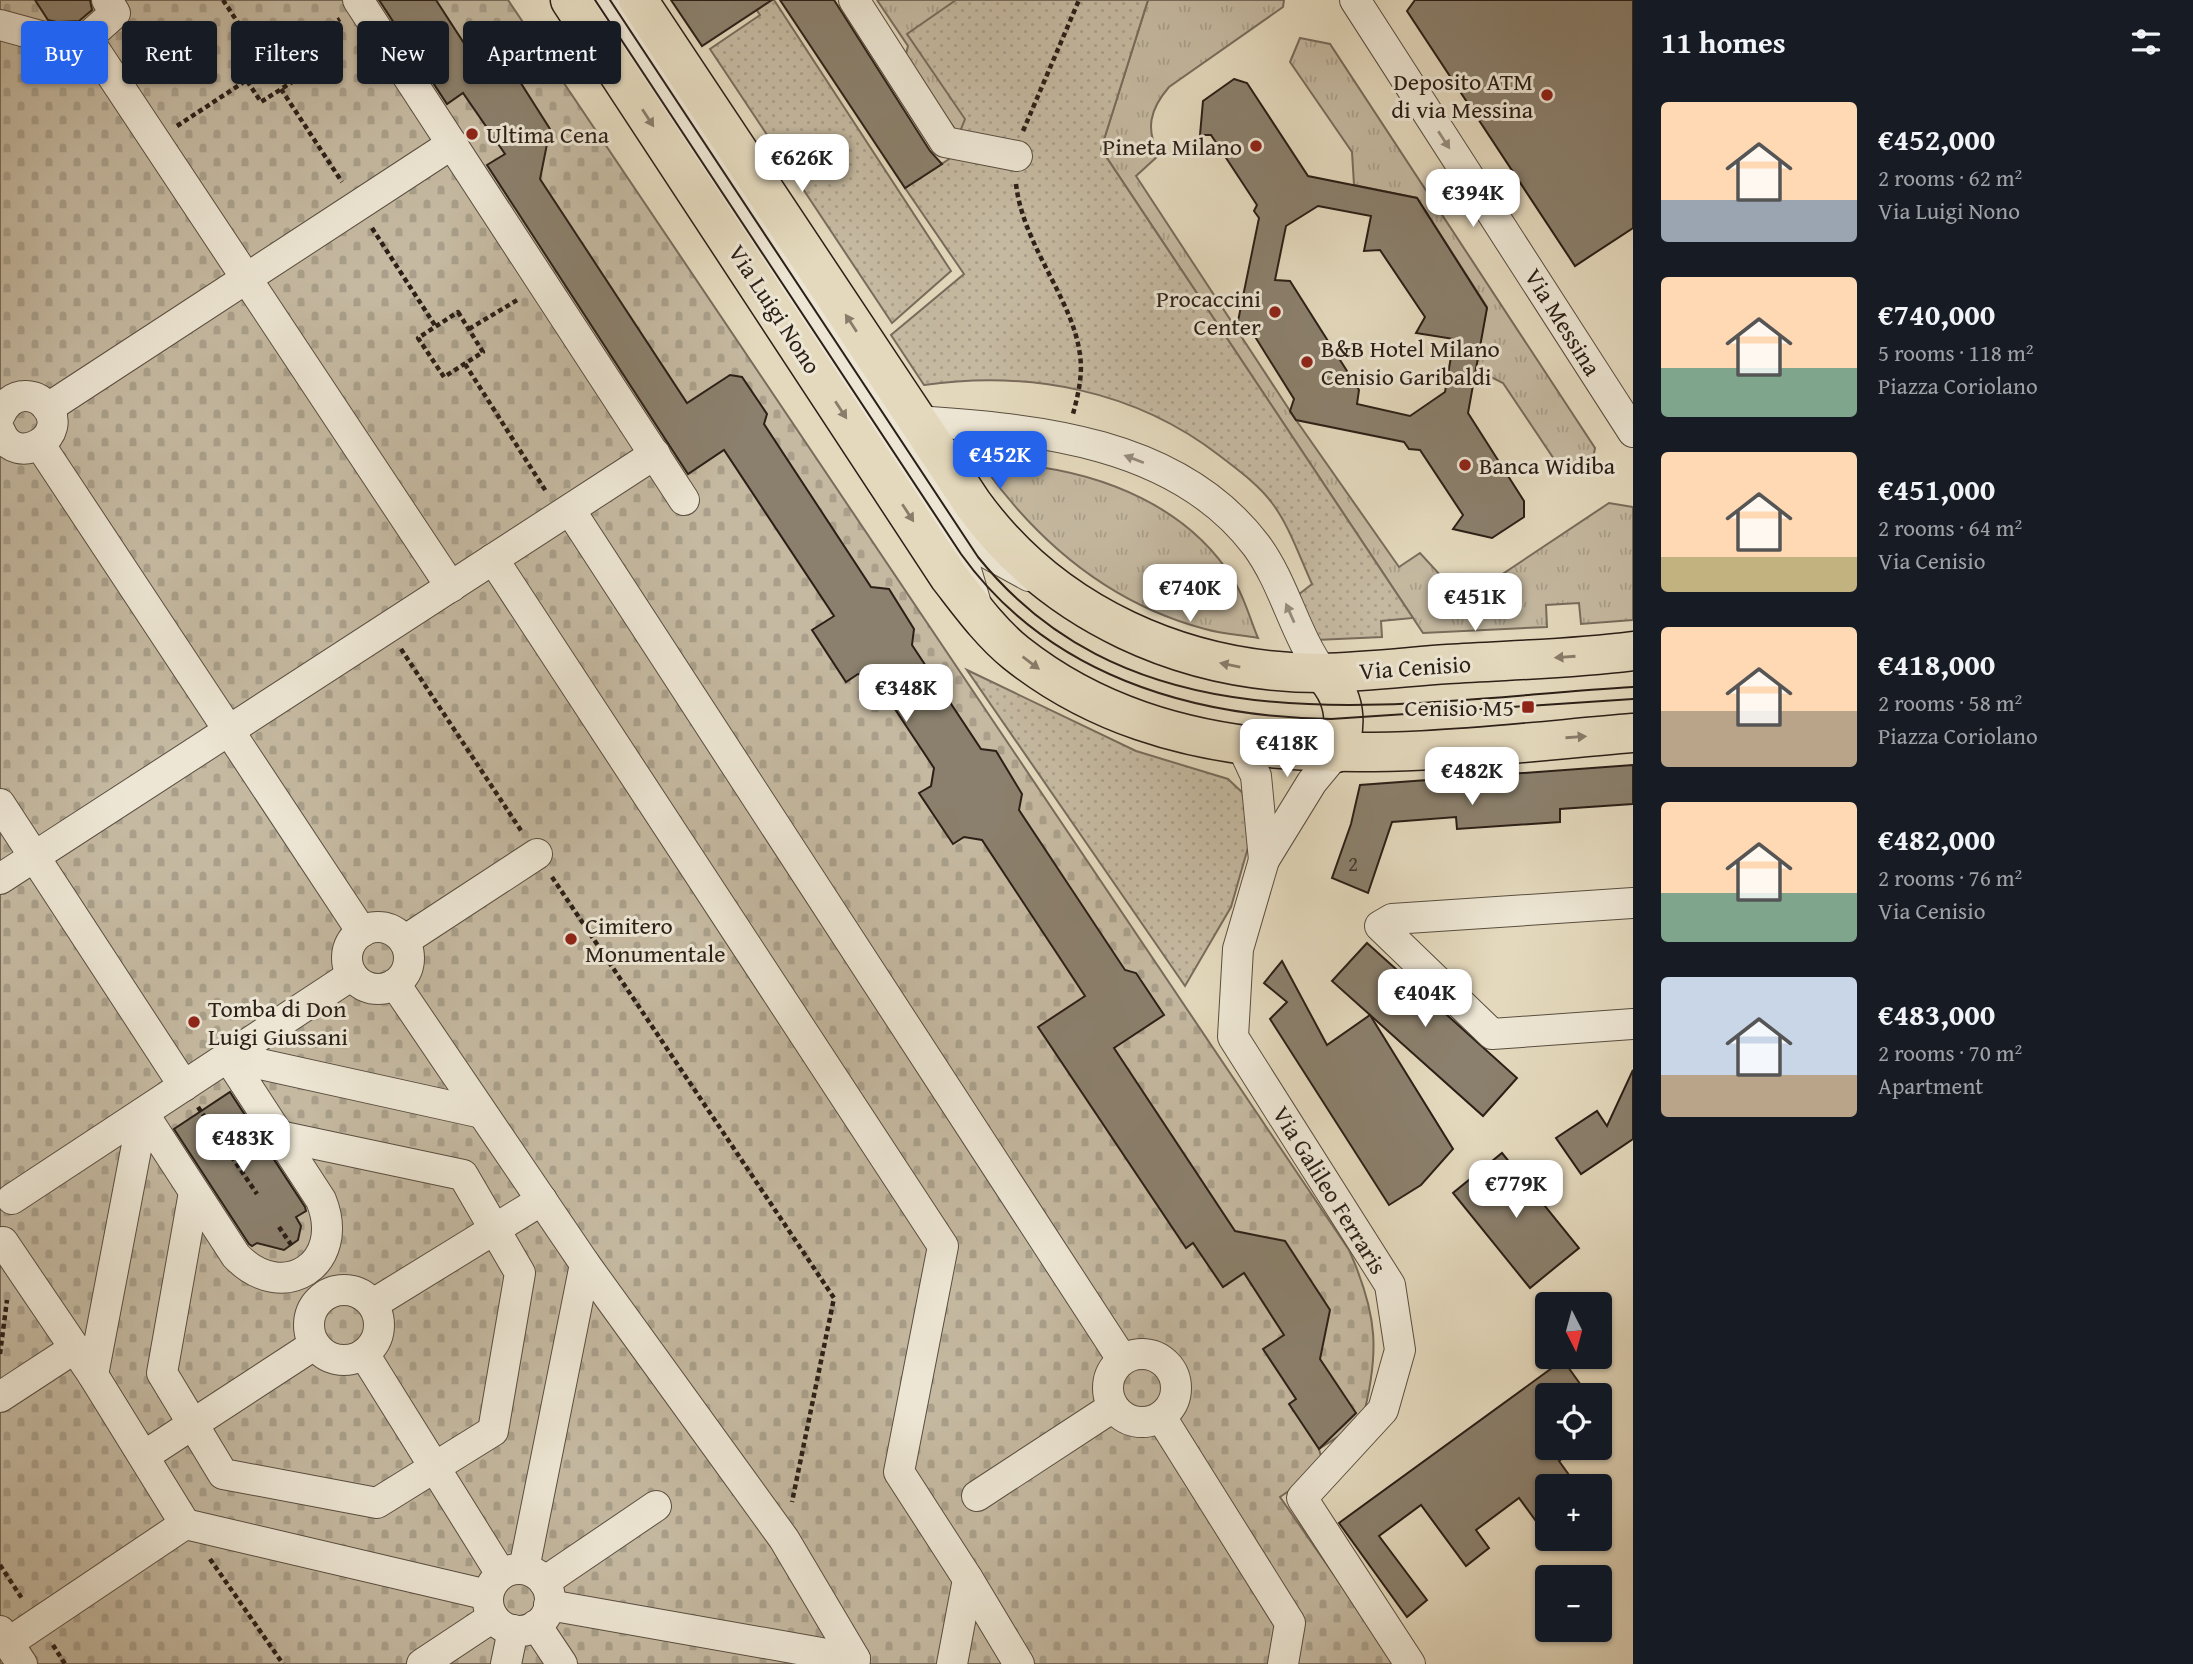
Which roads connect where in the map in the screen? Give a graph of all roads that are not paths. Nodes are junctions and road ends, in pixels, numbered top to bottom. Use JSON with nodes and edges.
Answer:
{"nodes":[{"id":1,"x":107,"y":0,"type":"edge"},
{"id":2,"x":570,"y":0,"type":"edge"},
{"id":3,"x":603,"y":0,"type":"edge"},
{"id":4,"x":638,"y":0,"type":"edge"},
{"id":5,"x":854,"y":0,"type":"edge"},
{"id":6,"x":1355,"y":0,"type":"edge"},
{"id":7,"x":360,"y":3,"type":"edge"},
{"id":8,"x":106,"y":21,"type":"edge"},
{"id":9,"x":0,"y":25,"type":"edge"},
{"id":10,"x":21,"y":31,"type":"edge"},
{"id":11,"x":108,"y":68,"type":"edge"},
{"id":12,"x":452,"y":144,"type":"junction"},
{"id":13,"x":1017,"y":156,"type":"road end"},
{"id":14,"x":246,"y":279,"type":"junction"},
{"id":15,"x":48,"y":408,"type":"junction"},
{"id":16,"x":2,"y":417,"type":"edge"},
{"id":17,"x":916,"y":421,"type":"junction"},
{"id":18,"x":1633,"y":432,"type":"edge"},
{"id":19,"x":40,"y":445,"type":"junction"},
{"id":20,"x":655,"y":454,"type":"junction"},
{"id":21,"x":684,"y":500,"type":"dead end"},
{"id":22,"x":565,"y":512,"type":"junction"},
{"id":23,"x":956,"y":536,"type":"junction"},
{"id":24,"x":492,"y":559,"type":"junction"},
{"id":25,"x":450,"y":587,"type":"junction"},
{"id":26,"x":1054,"y":588,"type":"junction"},
{"id":27,"x":980,"y":618,"type":"junction"},
{"id":28,"x":1633,"y":651,"type":"edge"},
{"id":29,"x":1323,"y":673,"type":"junction"},
{"id":30,"x":229,"y":731,"type":"junction"},
{"id":31,"x":1633,"y":733,"type":"edge"},
{"id":32,"x":1242,"y":746,"type":"junction"},
{"id":33,"x":1336,"y":753,"type":"junction"},
{"id":34,"x":0,"y":804,"type":"edge"},
{"id":35,"x":537,"y":854,"type":"road end"},
{"id":36,"x":34,"y":857,"type":"junction"},
{"id":37,"x":1264,"y":860,"type":"junction"},
{"id":38,"x":0,"y":879,"type":"edge"},
{"id":39,"x":1633,"y":903,"type":"edge"},
{"id":40,"x":362,"y":932,"type":"junction"},
{"id":41,"x":404,"y":941,"type":"junction"},
{"id":42,"x":352,"y":975,"type":"junction"},
{"id":43,"x":395,"y":984,"type":"junction"},
{"id":44,"x":1633,"y":1024,"type":"edge"},
{"id":45,"x":228,"y":1057,"type":"junction"},
{"id":46,"x":184,"y":1086,"type":"junction"},
{"id":47,"x":142,"y":1113,"type":"junction"},
{"id":48,"x":482,"y":1113,"type":"junction"},
{"id":49,"x":279,"y":1136,"type":"junction"},
{"id":50,"x":194,"y":1192,"type":"junction"},
{"id":51,"x":6,"y":1194,"type":"edge"},
{"id":52,"x":542,"y":1200,"type":"junction"},
{"id":53,"x":495,"y":1229,"type":"junction"},
{"id":54,"x":5,"y":1248,"type":"edge"},
{"id":55,"x":299,"y":1258,"type":"junction"},
{"id":56,"x":585,"y":1264,"type":"junction"},
{"id":57,"x":323,"y":1296,"type":"junction"},
{"id":58,"x":373,"y":1304,"type":"junction"},
{"id":59,"x":314,"y":1345,"type":"junction"},
{"id":60,"x":75,"y":1348,"type":"junction"},
{"id":61,"x":364,"y":1354,"type":"junction"},
{"id":62,"x":1122,"y":1359,"type":"junction"},
{"id":63,"x":93,"y":1375,"type":"junction"},
{"id":64,"x":0,"y":1398,"type":"edge"},
{"id":65,"x":1113,"y":1407,"type":"junction"},
{"id":66,"x":1161,"y":1417,"type":"junction"},
{"id":67,"x":192,"y":1425,"type":"junction"},
{"id":68,"x":144,"y":1456,"type":"junction"},
{"id":69,"x":435,"y":1467,"type":"junction"},
{"id":70,"x":977,"y":1496,"type":"dead end"},
{"id":71,"x":656,"y":1506,"type":"dead end"},
{"id":72,"x":185,"y":1524,"type":"junction"},
{"id":73,"x":968,"y":1579,"type":"junction"},
{"id":74,"x":518,"y":1600,"type":"junction"},
{"id":75,"x":10,"y":1646,"type":"edge"},
{"id":76,"x":854,"y":1661,"type":"edge"},
{"id":77,"x":422,"y":1664,"type":"edge"},
{"id":78,"x":506,"y":1664,"type":"edge"},
{"id":79,"x":562,"y":1664,"type":"edge"},
{"id":80,"x":952,"y":1664,"type":"edge"},
{"id":81,"x":1019,"y":1664,"type":"edge"},
{"id":82,"x":1283,"y":1664,"type":"edge"},
{"id":83,"x":1410,"y":1664,"type":"edge"}],
"edges":[{"from":1,"to":8,"type":"street"},
{"from":2,"to":27,"type":"main road","name":"Via Luigi Nono","one_way":true},
{"from":3,"to":23,"type":"street"},
{"from":17,"to":4,"type":"main road","one_way":true},
{"from":5,"to":13,"type":"street"},
{"from":6,"to":18,"type":"street","name":"Via Messina","one_way":true},
{"from":7,"to":12,"type":"street"},
{"from":9,"to":10,"type":"street"},
{"from":11,"to":14,"type":"street"},
{"from":12,"to":14,"type":"street"},
{"from":12,"to":20,"type":"street"},
{"from":14,"to":15,"type":"street"},
{"from":14,"to":25,"type":"street"},
{"from":15,"to":16,"type":"street"},
{"from":15,"to":19,"type":"street"},
{"from":16,"to":19,"type":"street"},
{"from":17,"to":26,"type":"main road"},
{"from":29,"to":17,"type":"street","one_way":true},
{"from":19,"to":30,"type":"street"},
{"from":20,"to":21,"type":"street"},
{"from":20,"to":22,"type":"street"},
{"from":22,"to":24,"type":"street"},
{"from":22,"to":62,"type":"street"},
{"from":23,"to":26,"type":"street"},
{"from":23,"to":27,"type":"street"},
{"from":24,"to":25,"type":"street"},
{"from":24,"to":73,"type":"street"},
{"from":25,"to":30,"type":"street"},
{"from":29,"to":26,"type":"main road","name":"Via Cenisio","one_way":true},
{"from":27,"to":32,"type":"main road","name":"Via Luigi Nono","one_way":true},
{"from":28,"to":29,"type":"main road","name":"Via Cenisio","one_way":true},
{"from":29,"to":33,"type":"main road"},
{"from":30,"to":36,"type":"street"},
{"from":30,"to":40,"type":"street"},
{"from":33,"to":31,"type":"main road","one_way":true},
{"from":32,"to":33,"type":"main road","name":"Via Luigi Nono"},
{"from":32,"to":37,"type":"street"},
{"from":33,"to":37,"type":"street"},
{"from":34,"to":36,"type":"street"},
{"from":35,"to":41,"type":"street"},
{"from":36,"to":38,"type":"street"},
{"from":36,"to":46,"type":"street"},
{"from":37,"to":83,"type":"street","name":"Via Galileo Ferraris"},
{"from":39,"to":44,"type":"street"},
{"from":40,"to":41,"type":"street"},
{"from":40,"to":42,"type":"street"},
{"from":41,"to":43,"type":"street"},
{"from":42,"to":43,"type":"street"},
{"from":42,"to":45,"type":"street"},
{"from":43,"to":48,"type":"street"},
{"from":45,"to":46,"type":"street"},
{"from":45,"to":48,"type":"street"},
{"from":45,"to":49,"type":"street"},
{"from":46,"to":47,"type":"street"},
{"from":47,"to":50,"type":"street"},
{"from":47,"to":51,"type":"street"},
{"from":47,"to":63,"type":"street"},
{"from":48,"to":52,"type":"street"},
{"from":49,"to":53,"type":"street"},
{"from":49,"to":55,"type":"street"},
{"from":50,"to":55,"type":"street"},
{"from":50,"to":67,"type":"street"},
{"from":51,"to":54,"type":"street"},
{"from":52,"to":53,"type":"street"},
{"from":52,"to":56,"type":"street"},
{"from":53,"to":58,"type":"street"},
{"from":53,"to":69,"type":"street"},
{"from":54,"to":60,"type":"street"},
{"from":55,"to":57,"type":"street"},
{"from":56,"to":74,"type":"street"},
{"from":56,"to":76,"type":"street"},
{"from":57,"to":58,"type":"street"},
{"from":57,"to":59,"type":"street"},
{"from":58,"to":61,"type":"street"},
{"from":59,"to":61,"type":"street"},
{"from":59,"to":67,"type":"street"},
{"from":60,"to":63,"type":"street"},
{"from":60,"to":64,"type":"street"},
{"from":61,"to":69,"type":"street"},
{"from":62,"to":65,"type":"street"},
{"from":62,"to":66,"type":"street"},
{"from":63,"to":68,"type":"street"},
{"from":65,"to":66,"type":"street"},
{"from":65,"to":70,"type":"street"},
{"from":66,"to":82,"type":"street"},
{"from":67,"to":68,"type":"street"},
{"from":67,"to":69,"type":"street"},
{"from":68,"to":72,"type":"street"},
{"from":69,"to":74,"type":"street"},
{"from":71,"to":74,"type":"street"},
{"from":72,"to":74,"type":"street"},
{"from":72,"to":75,"type":"street"},
{"from":73,"to":80,"type":"street"},
{"from":73,"to":81,"type":"street"},
{"from":74,"to":76,"type":"street"},
{"from":74,"to":77,"type":"street"},
{"from":74,"to":78,"type":"street"},
{"from":74,"to":79,"type":"street"}]}
